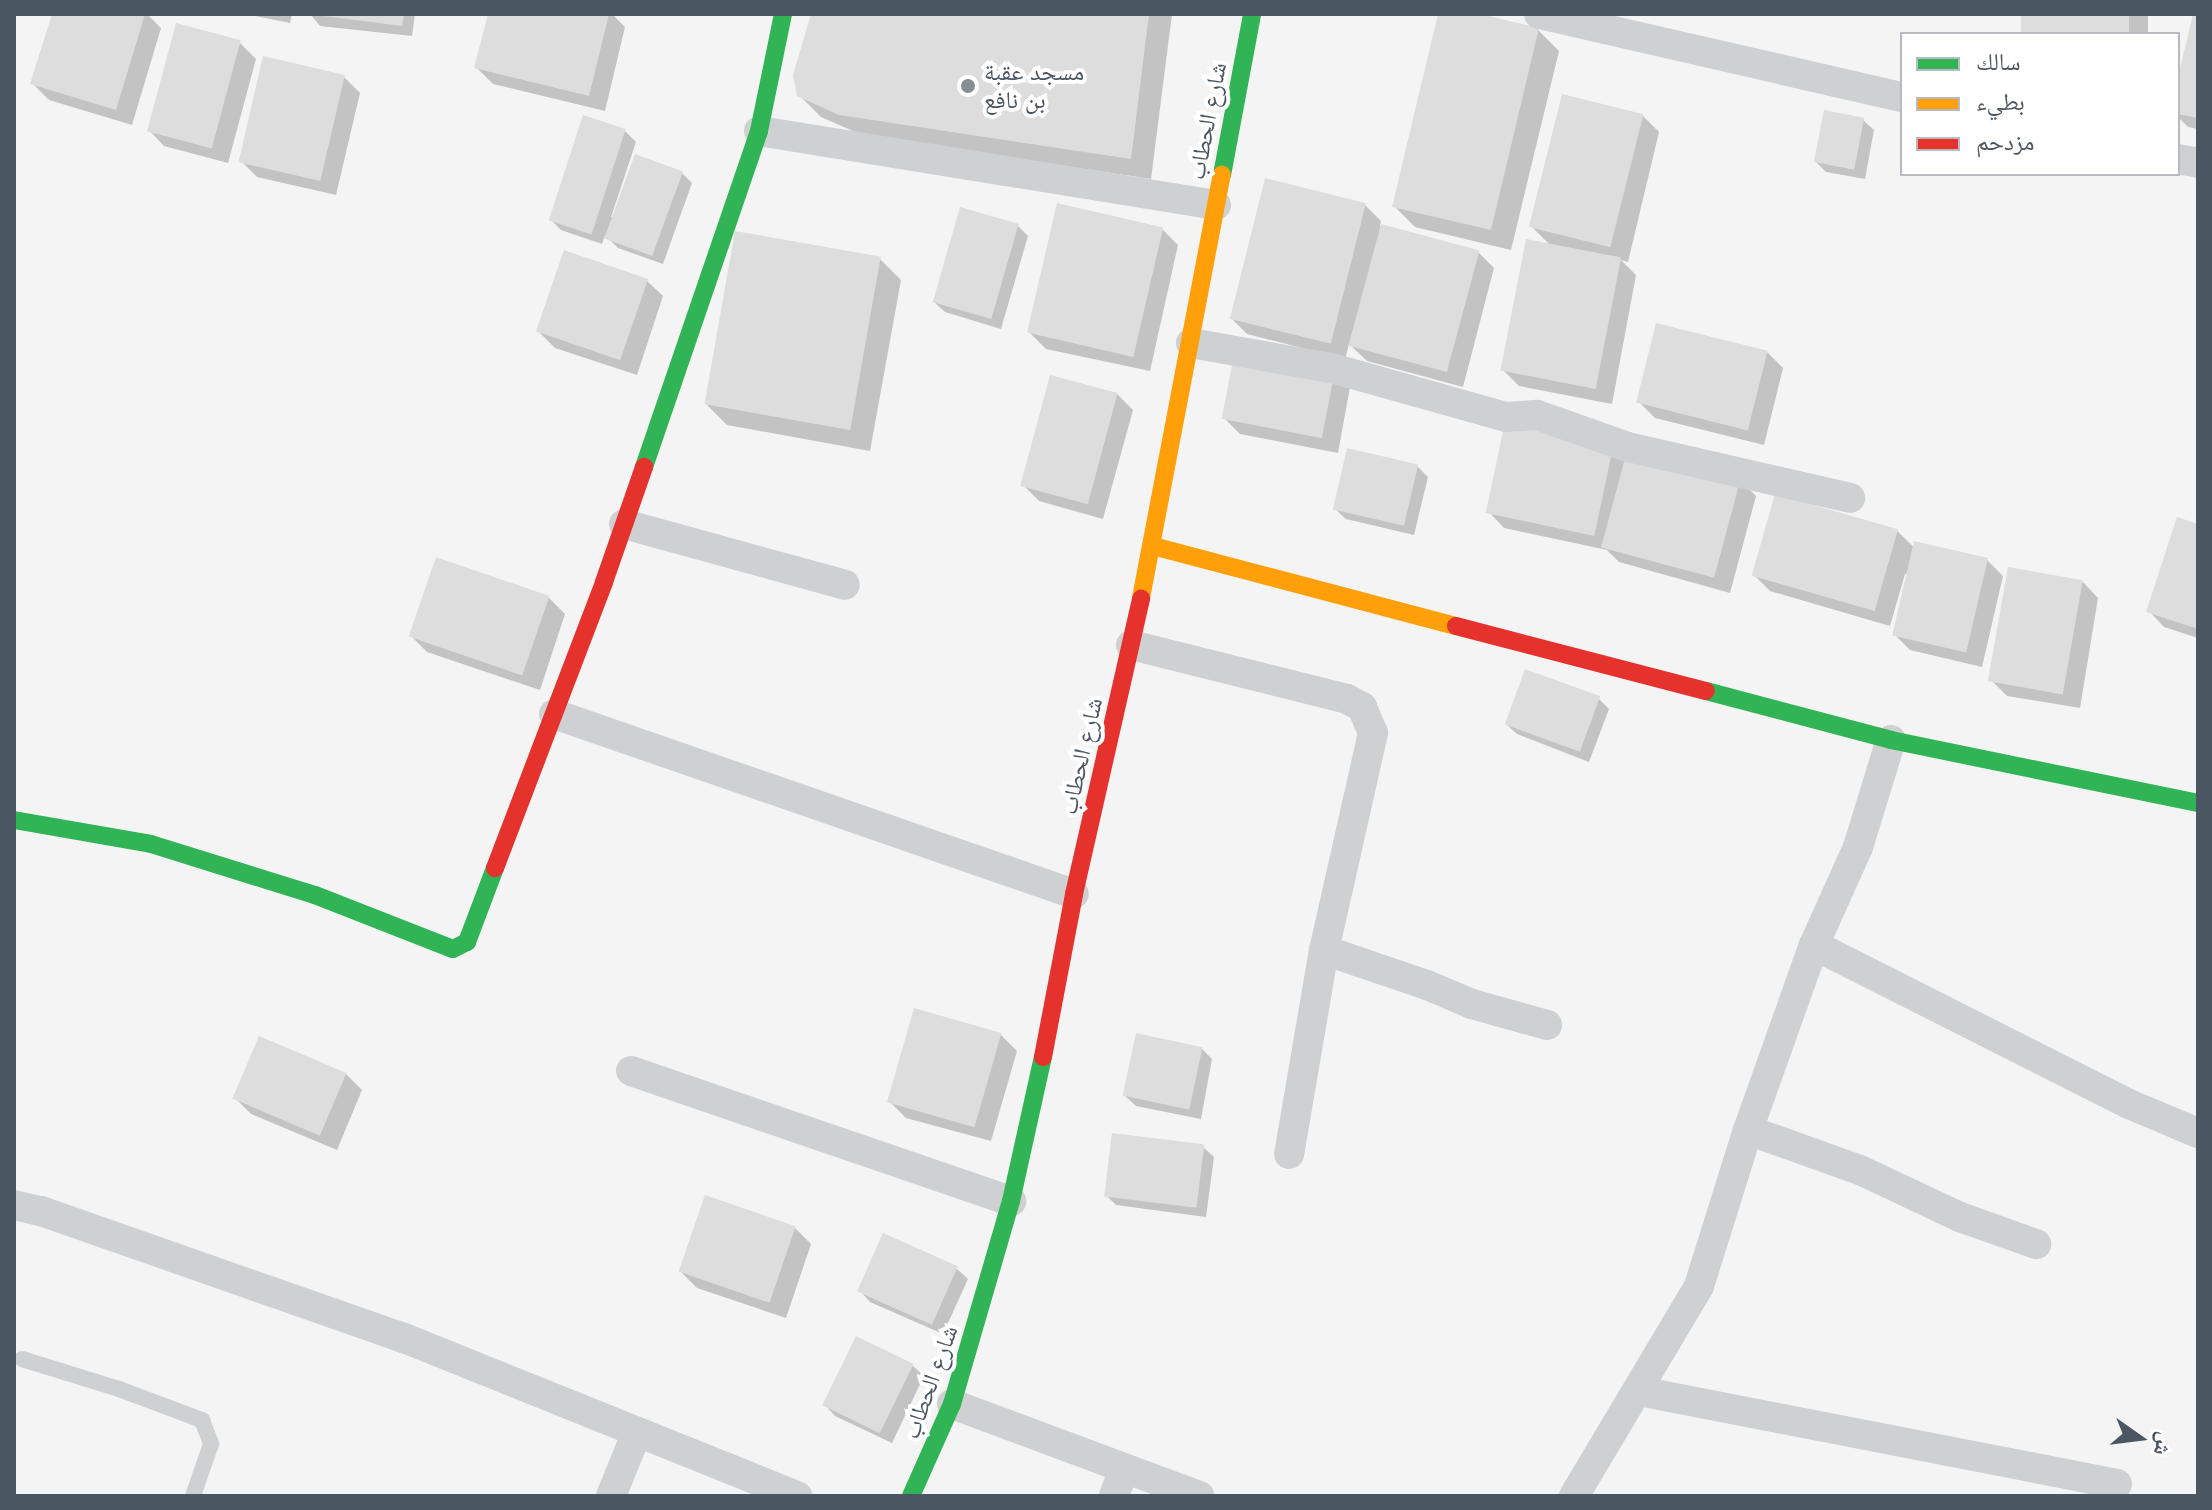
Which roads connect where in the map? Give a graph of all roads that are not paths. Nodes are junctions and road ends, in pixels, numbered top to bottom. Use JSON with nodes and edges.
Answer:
{"nodes":[{"id":1,"x":783,"y":14,"type":"edge"},
{"id":2,"x":1252,"y":14,"type":"edge"},
{"id":3,"x":1539,"y":14,"type":"edge"},
{"id":4,"x":1900,"y":97,"type":"edge"},
{"id":5,"x":759,"y":131,"type":"junction"},
{"id":6,"x":1216,"y":205,"type":"junction"},
{"id":7,"x":1191,"y":343,"type":"junction"},
{"id":8,"x":1850,"y":498,"type":"dead end"},
{"id":9,"x":624,"y":524,"type":"junction"},
{"id":10,"x":1153,"y":546,"type":"junction"},
{"id":11,"x":845,"y":585,"type":"dead end"},
{"id":12,"x":1131,"y":645,"type":"junction"},
{"id":13,"x":554,"y":714,"type":"junction"},
{"id":14,"x":1891,"y":740,"type":"junction"},
{"id":15,"x":2198,"y":803,"type":"edge"},
{"id":16,"x":14,"y":820,"type":"edge"},
{"id":17,"x":1074,"y":894,"type":"junction"},
{"id":18,"x":1814,"y":945,"type":"junction"},
{"id":19,"x":1324,"y":950,"type":"junction"},
{"id":20,"x":1547,"y":1025,"type":"dead end"},
{"id":21,"x":631,"y":1071,"type":"dead end"},
{"id":22,"x":1748,"y":1130,"type":"junction"},
{"id":23,"x":2198,"y":1133,"type":"edge"},
{"id":24,"x":1289,"y":1154,"type":"dead end"},
{"id":25,"x":1011,"y":1201,"type":"junction"},
{"id":26,"x":14,"y":1205,"type":"edge"},
{"id":27,"x":2036,"y":1244,"type":"dead end"},
{"id":28,"x":22,"y":1359,"type":"dead end"},
{"id":29,"x":1639,"y":1391,"type":"junction"},
{"id":30,"x":952,"y":1404,"type":"junction"},
{"id":31,"x":637,"y":1432,"type":"junction"},
{"id":32,"x":1119,"y":1482,"type":"edge"},
{"id":33,"x":2117,"y":1484,"type":"dead end"},
{"id":34,"x":193,"y":1496,"type":"edge"},
{"id":35,"x":611,"y":1496,"type":"edge"},
{"id":36,"x":797,"y":1496,"type":"edge"},
{"id":37,"x":911,"y":1496,"type":"edge"},
{"id":38,"x":1199,"y":1496,"type":"edge"},
{"id":39,"x":1574,"y":1496,"type":"edge"}],
"edges":[{"from":1,"to":5,"type":"street"},
{"from":2,"to":6,"type":"street","name":"شارع الحطاب"},
{"from":3,"to":4,"type":"street"},
{"from":5,"to":6,"type":"street"},
{"from":5,"to":9,"type":"street"},
{"from":6,"to":7,"type":"street","name":"شارع الحطاب"},
{"from":7,"to":8,"type":"street"},
{"from":7,"to":10,"type":"street","name":"شارع الحطاب"},
{"from":9,"to":11,"type":"street"},
{"from":9,"to":13,"type":"street"},
{"from":10,"to":12,"type":"street","name":"شارع الحطاب"},
{"from":10,"to":14,"type":"street"},
{"from":12,"to":17,"type":"street","name":"شارع الحطاب"},
{"from":12,"to":19,"type":"street"},
{"from":13,"to":16,"type":"street"},
{"from":13,"to":17,"type":"street"},
{"from":14,"to":15,"type":"street"},
{"from":14,"to":18,"type":"street"},
{"from":17,"to":25,"type":"street","name":"شارع الحطاب"},
{"from":18,"to":22,"type":"street"},
{"from":18,"to":23,"type":"street"},
{"from":19,"to":20,"type":"street"},
{"from":19,"to":24,"type":"street"},
{"from":21,"to":25,"type":"street"},
{"from":22,"to":27,"type":"street"},
{"from":22,"to":29,"type":"street"},
{"from":25,"to":30,"type":"street","name":"شارع الحطاب"},
{"from":26,"to":31,"type":"street"},
{"from":28,"to":34,"type":"lane"},
{"from":29,"to":33,"type":"street"},
{"from":29,"to":39,"type":"street"},
{"from":30,"to":32,"type":"street"},
{"from":30,"to":37,"type":"street","name":"شارع الحطاب"},
{"from":31,"to":35,"type":"street"},
{"from":31,"to":36,"type":"street"},
{"from":32,"to":38,"type":"street"}]}
